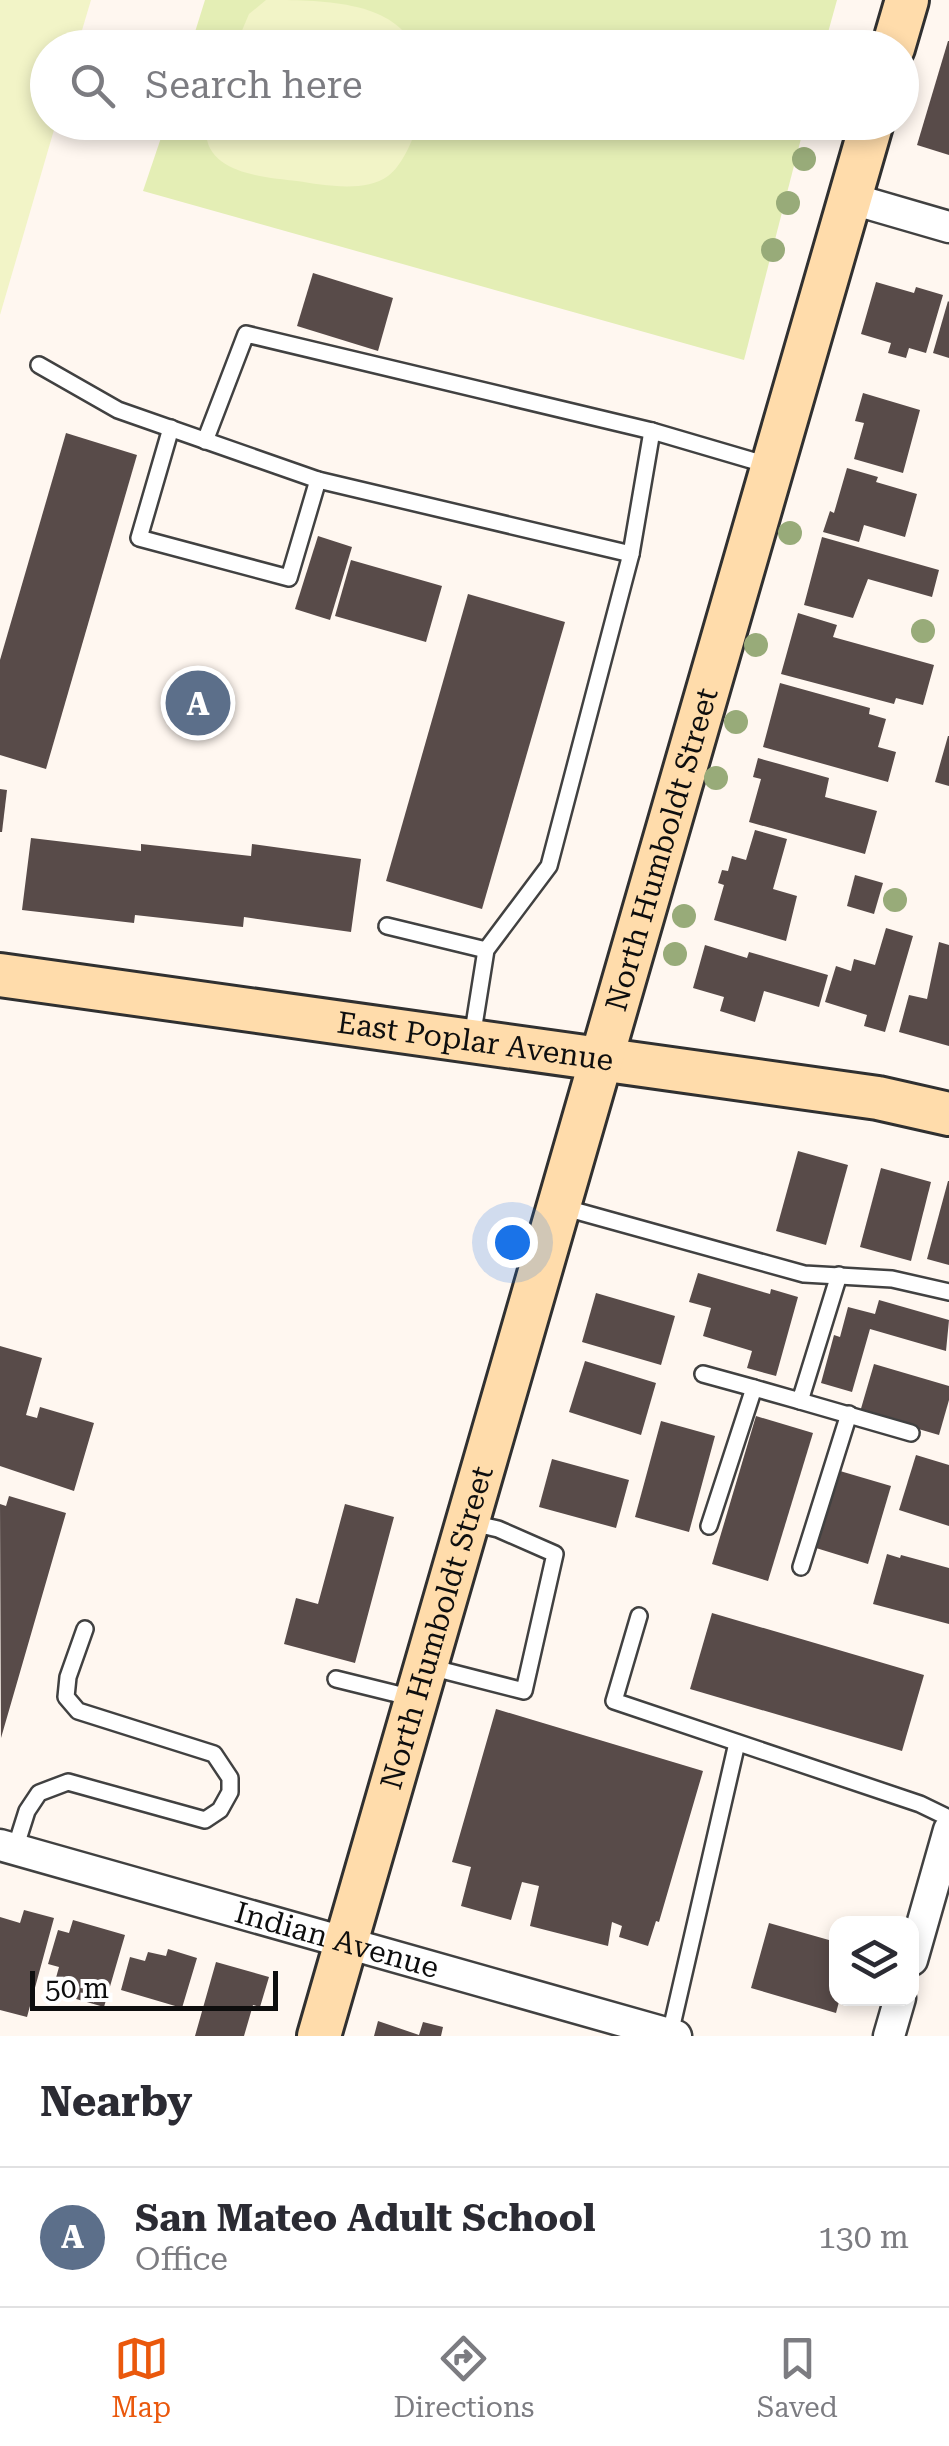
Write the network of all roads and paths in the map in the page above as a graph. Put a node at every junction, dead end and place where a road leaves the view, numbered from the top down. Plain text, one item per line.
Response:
1 (907, 0) edge
2 (898, 30) edge
3 (867, 140) edge
4 (850, 198) junction
5 (949, 227) edge
6 (38, 365) dead end
7 (171, 428) junction
8 (652, 432) junction
9 (205, 441) junction
10 (772, 466) junction
11 (318, 480) junction
12 (630, 554) junction
13 (387, 926) dead end
14 (486, 950) junction
15 (0, 975) edge
16 (472, 1040) junction
17 (601, 1059) junction
18 (949, 1114) edge
19 (558, 1206) junction
20 (839, 1276) junction
21 (949, 1292) edge
22 (703, 1374) dead end
23 (754, 1388) junction
24 (800, 1401) junction
25 (849, 1414) junction
26 (911, 1434) dead end
27 (468, 1522) junction
28 (709, 1526) dead end
29 (800, 1567) dead end
30 (639, 1616) dead end
31 (85, 1629) dead end
32 (336, 1679) dead end
33 (421, 1682) junction
34 (738, 1743) junction
35 (949, 1818) edge
36 (949, 1830) edge
37 (7, 1847) edge
38 (919, 1935) edge
39 (346, 1943) junction
40 (898, 2006) edge
41 (673, 2035) edge
42 (319, 2036) edge
43 (890, 2036) edge

1 - 2 street
3 - 4 street, North Humboldt Street
4 - 5 street
4 - 10 street, North Humboldt Street
6 - 7 lane
7 - 9 lane
7 - 11 lane
8 - 9 lane
8 - 10 lane
8 - 12 lane
9 - 11 lane
10 - 17 street, North Humboldt Street
11 - 12 lane
12 - 14 lane
13 - 14 lane
14 - 16 lane
15 - 16 street, East Poplar Avenue
16 - 17 street, East Poplar Avenue
17 - 18 street, East Poplar Avenue
17 - 19 street, North Humboldt Street
19 - 20 lane
19 - 27 street, North Humboldt Street
20 - 21 lane
20 - 24 lane
22 - 23 lane
23 - 24 lane
23 - 28 lane
24 - 25 lane
25 - 26 lane
25 - 29 lane
27 - 33 street, North Humboldt Street
27 - 33 lane
30 - 34 lane
31 - 37 lane
32 - 33 lane
33 - 39 street, North Humboldt Street
34 - 35 lane
34 - 41 lane
36 - 38 street
37 - 39 street, Indian Avenue
39 - 41 street, Indian Avenue
39 - 42 street, North Humboldt Street
40 - 43 street

